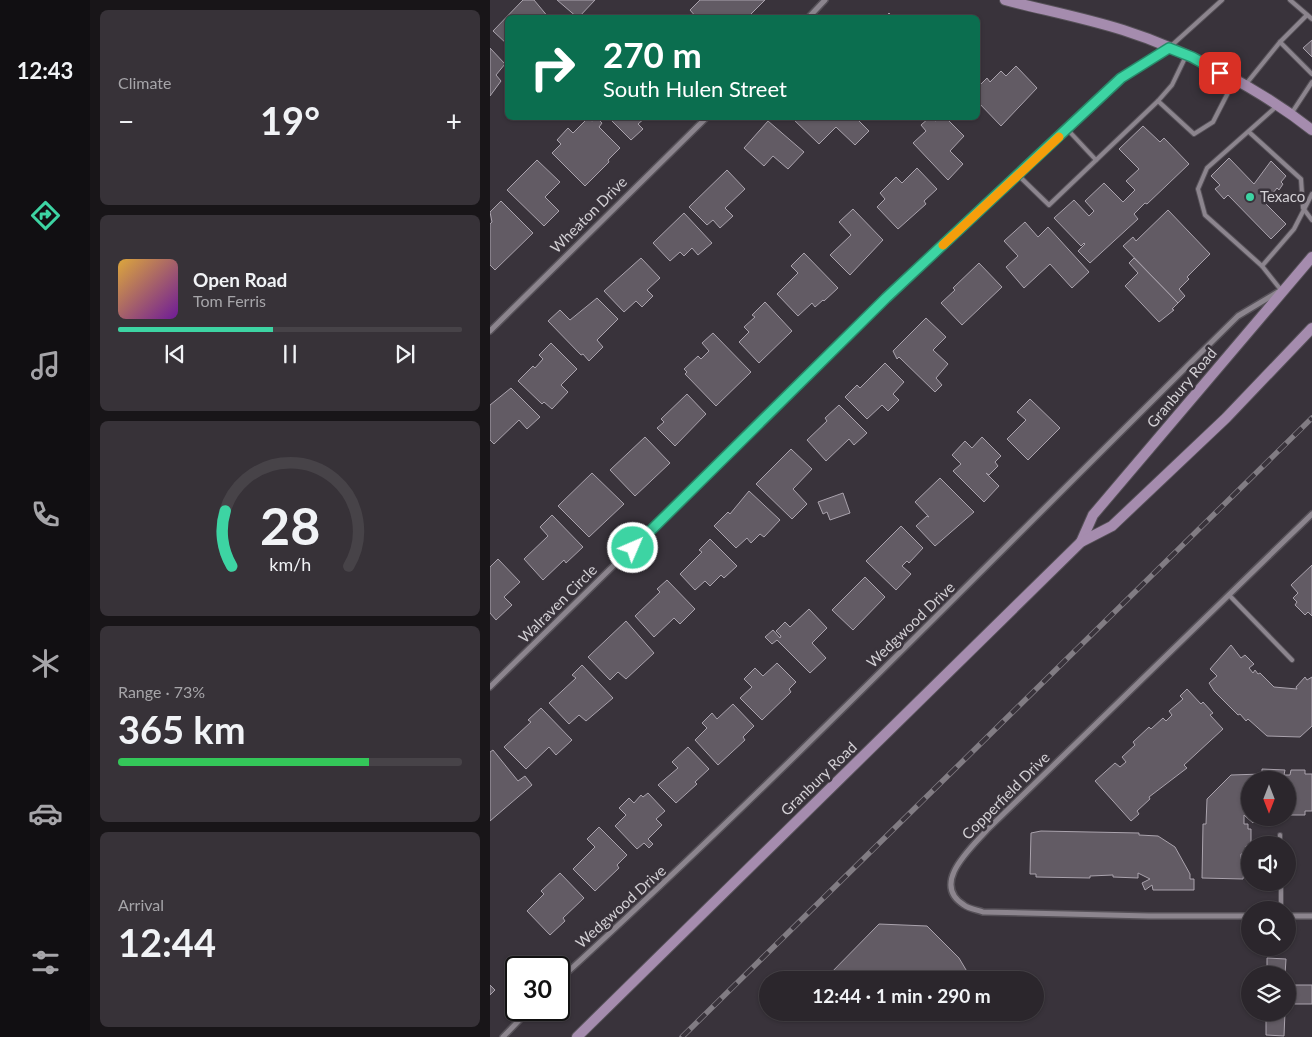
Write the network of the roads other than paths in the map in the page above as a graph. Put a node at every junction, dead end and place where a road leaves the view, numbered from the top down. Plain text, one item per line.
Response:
1 (825, 0) edge
2 (1005, 0) edge
3 (1222, 0) edge
4 (1290, 0) edge
5 (811, 15) edge
6 (1307, 16) junction
7 (1312, 18) edge
8 (1280, 42) junction
9 (1169, 48) junction
10 (1187, 55) junction
11 (1312, 74) edge
12 (1234, 81) junction
13 (1312, 82) edge
14 (1244, 86) junction
15 (1158, 102) junction
16 (1277, 106) junction
17 (1290, 115) junction
18 (704, 120) edge
19 (1067, 129) junction
20 (1312, 130) edge
21 (1249, 132) junction
22 (1096, 160) junction
23 (1018, 174) junction
24 (1312, 194) edge
25 (1304, 208) junction
26 (1312, 220) edge
27 (1312, 257) edge
28 (1262, 266) junction
29 (1282, 290) junction
30 (1312, 328) edge
31 (490, 331) edge
32 (1312, 514) edge
33 (1081, 542) junction
34 (1229, 595) junction
35 (1292, 660) dead end
36 (490, 687) edge
37 (1241, 916) edge
38 (1296, 916) edge
39 (1312, 916) edge
40 (570, 970) edge
41 (518, 1021) edge
42 (503, 1037) edge
43 (577, 1037) edge

1 - 5 street
2 - 9 main road
3 - 9 lane
4 - 6 lane
6 - 7 lane
6 - 8 lane
8 - 11 lane
8 - 14 lane
9 - 10 main road
9 - 19 street, Walraven Circle
10 - 12 main road
10 - 15 lane
12 - 14 main road
12 - 15 lane
13 - 17 lane
14 - 16 main road
15 - 22 lane
16 - 17 main road
16 - 21 lane
17 - 20 main road
18 - 31 street, Wheaton Drive
19 - 22 lane
19 - 23 street, Walraven Circle
21 - 25 lane
21 - 28 lane
22 - 23 lane
23 - 36 street, Walraven Circle
24 - 25 lane
25 - 26 lane
25 - 28 lane
27 - 29 main road, Granbury Road
28 - 29 lane
29 - 33 main road, Granbury Road
29 - 40 street, Wedgwood Drive
30 - 33 main road, Granbury Road
32 - 34 street, Copperfield Drive
33 - 43 main road, Granbury Road
34 - 35 lane
34 - 37 street, Copperfield Drive
38 - 39 street
41 - 42 street

